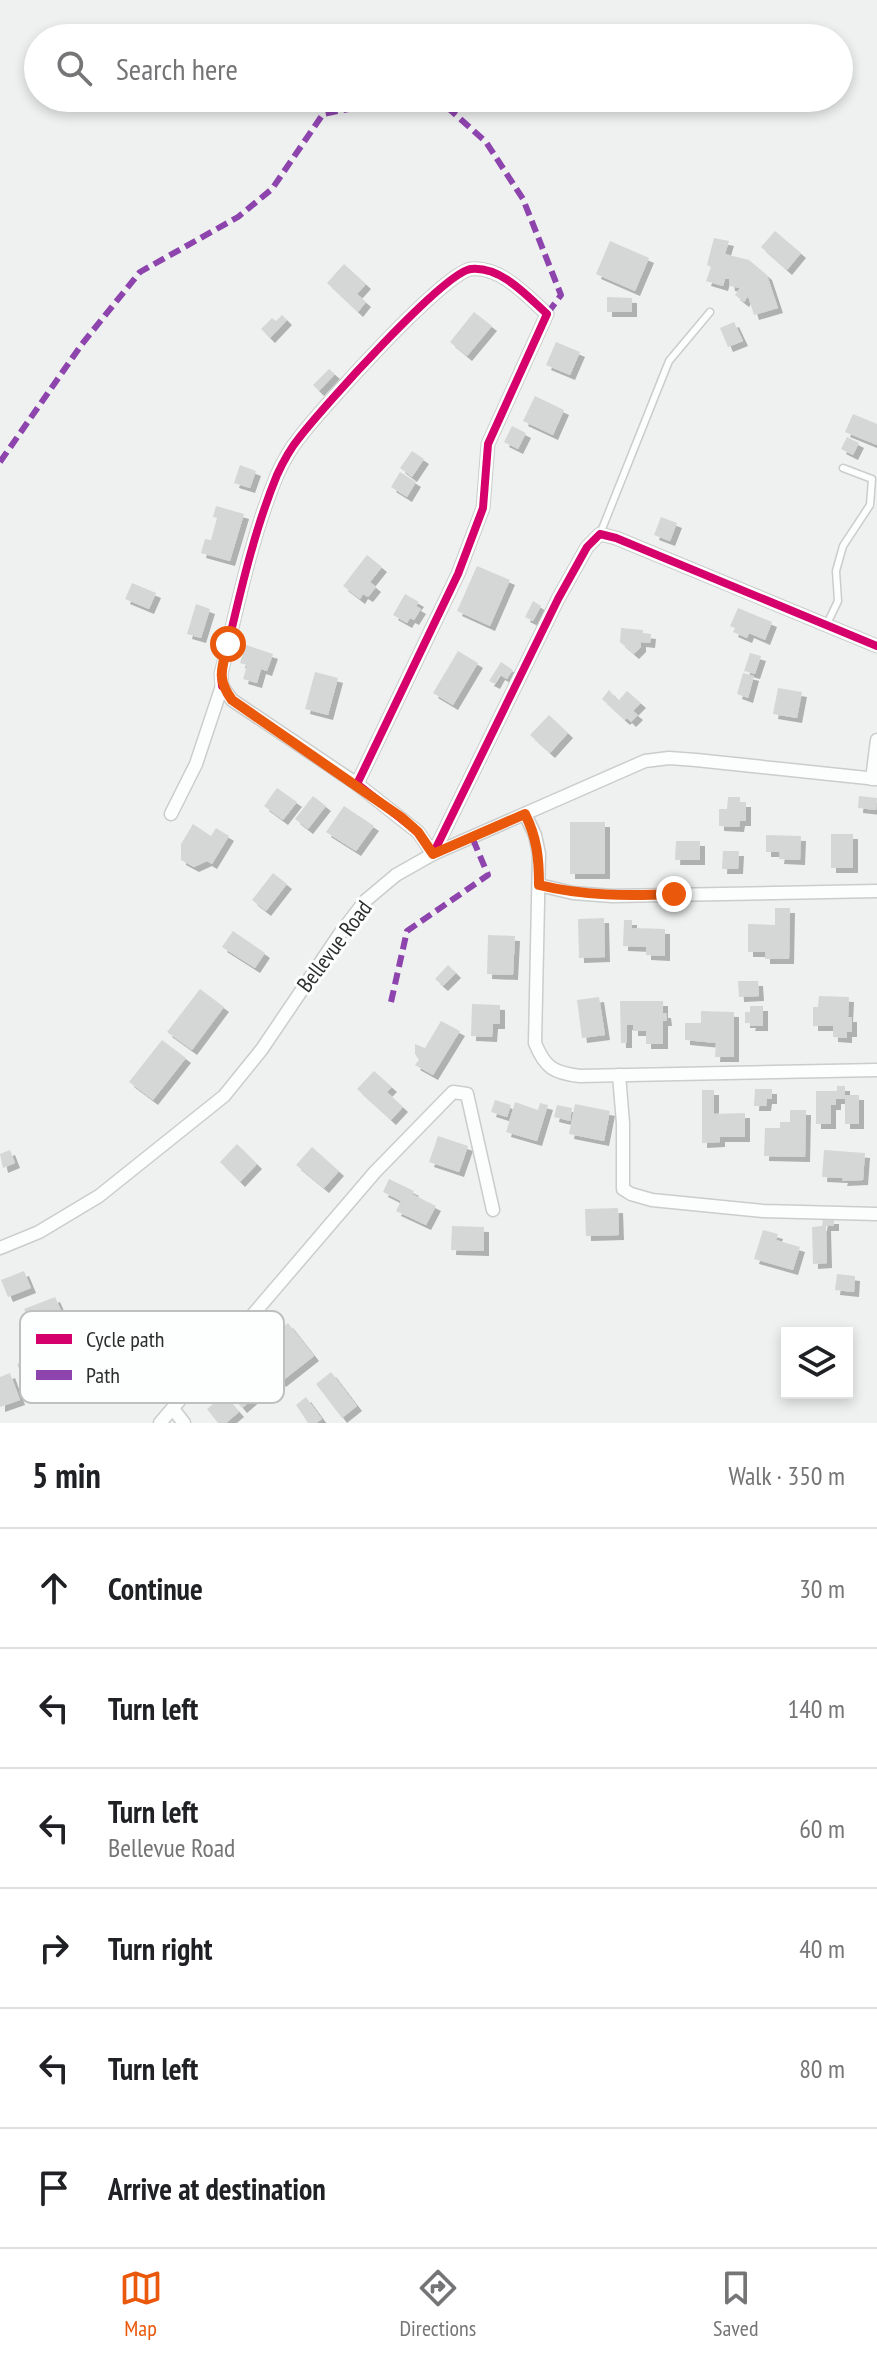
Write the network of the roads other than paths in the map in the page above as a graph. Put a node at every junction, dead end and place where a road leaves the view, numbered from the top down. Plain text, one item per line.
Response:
1 (710, 312) dead end
2 (843, 468) dead end
3 (600, 534) junction
4 (826, 626) junction
5 (877, 646) edge
6 (222, 686) junction
7 (877, 740) edge
8 (875, 779) edge
9 (357, 784) junction
10 (171, 814) dead end
11 (525, 814) junction
12 (433, 854) junction
13 (539, 885) junction
14 (877, 891) edge
15 (877, 1070) edge
16 (619, 1075) junction
17 (493, 1210) dead end
18 (877, 1214) edge
19 (0, 1248) edge
20 (256, 1311) edge
21 (178, 1403) edge
22 (173, 1409) junction
23 (160, 1423) edge
24 (184, 1423) edge

1 - 3 lane
2 - 4 lane
3 - 4 street
3 - 12 street
4 - 5 street
6 - 9 street
6 - 9 street
6 - 10 street
7 - 8 street
8 - 11 street, Bellevue Road
9 - 12 street
11 - 12 street, Bellevue Road
11 - 13 street
12 - 19 street, Bellevue Road
13 - 14 street
13 - 16 street
15 - 16 street
16 - 18 street
17 - 20 street
21 - 22 street
22 - 23 street
22 - 24 street

